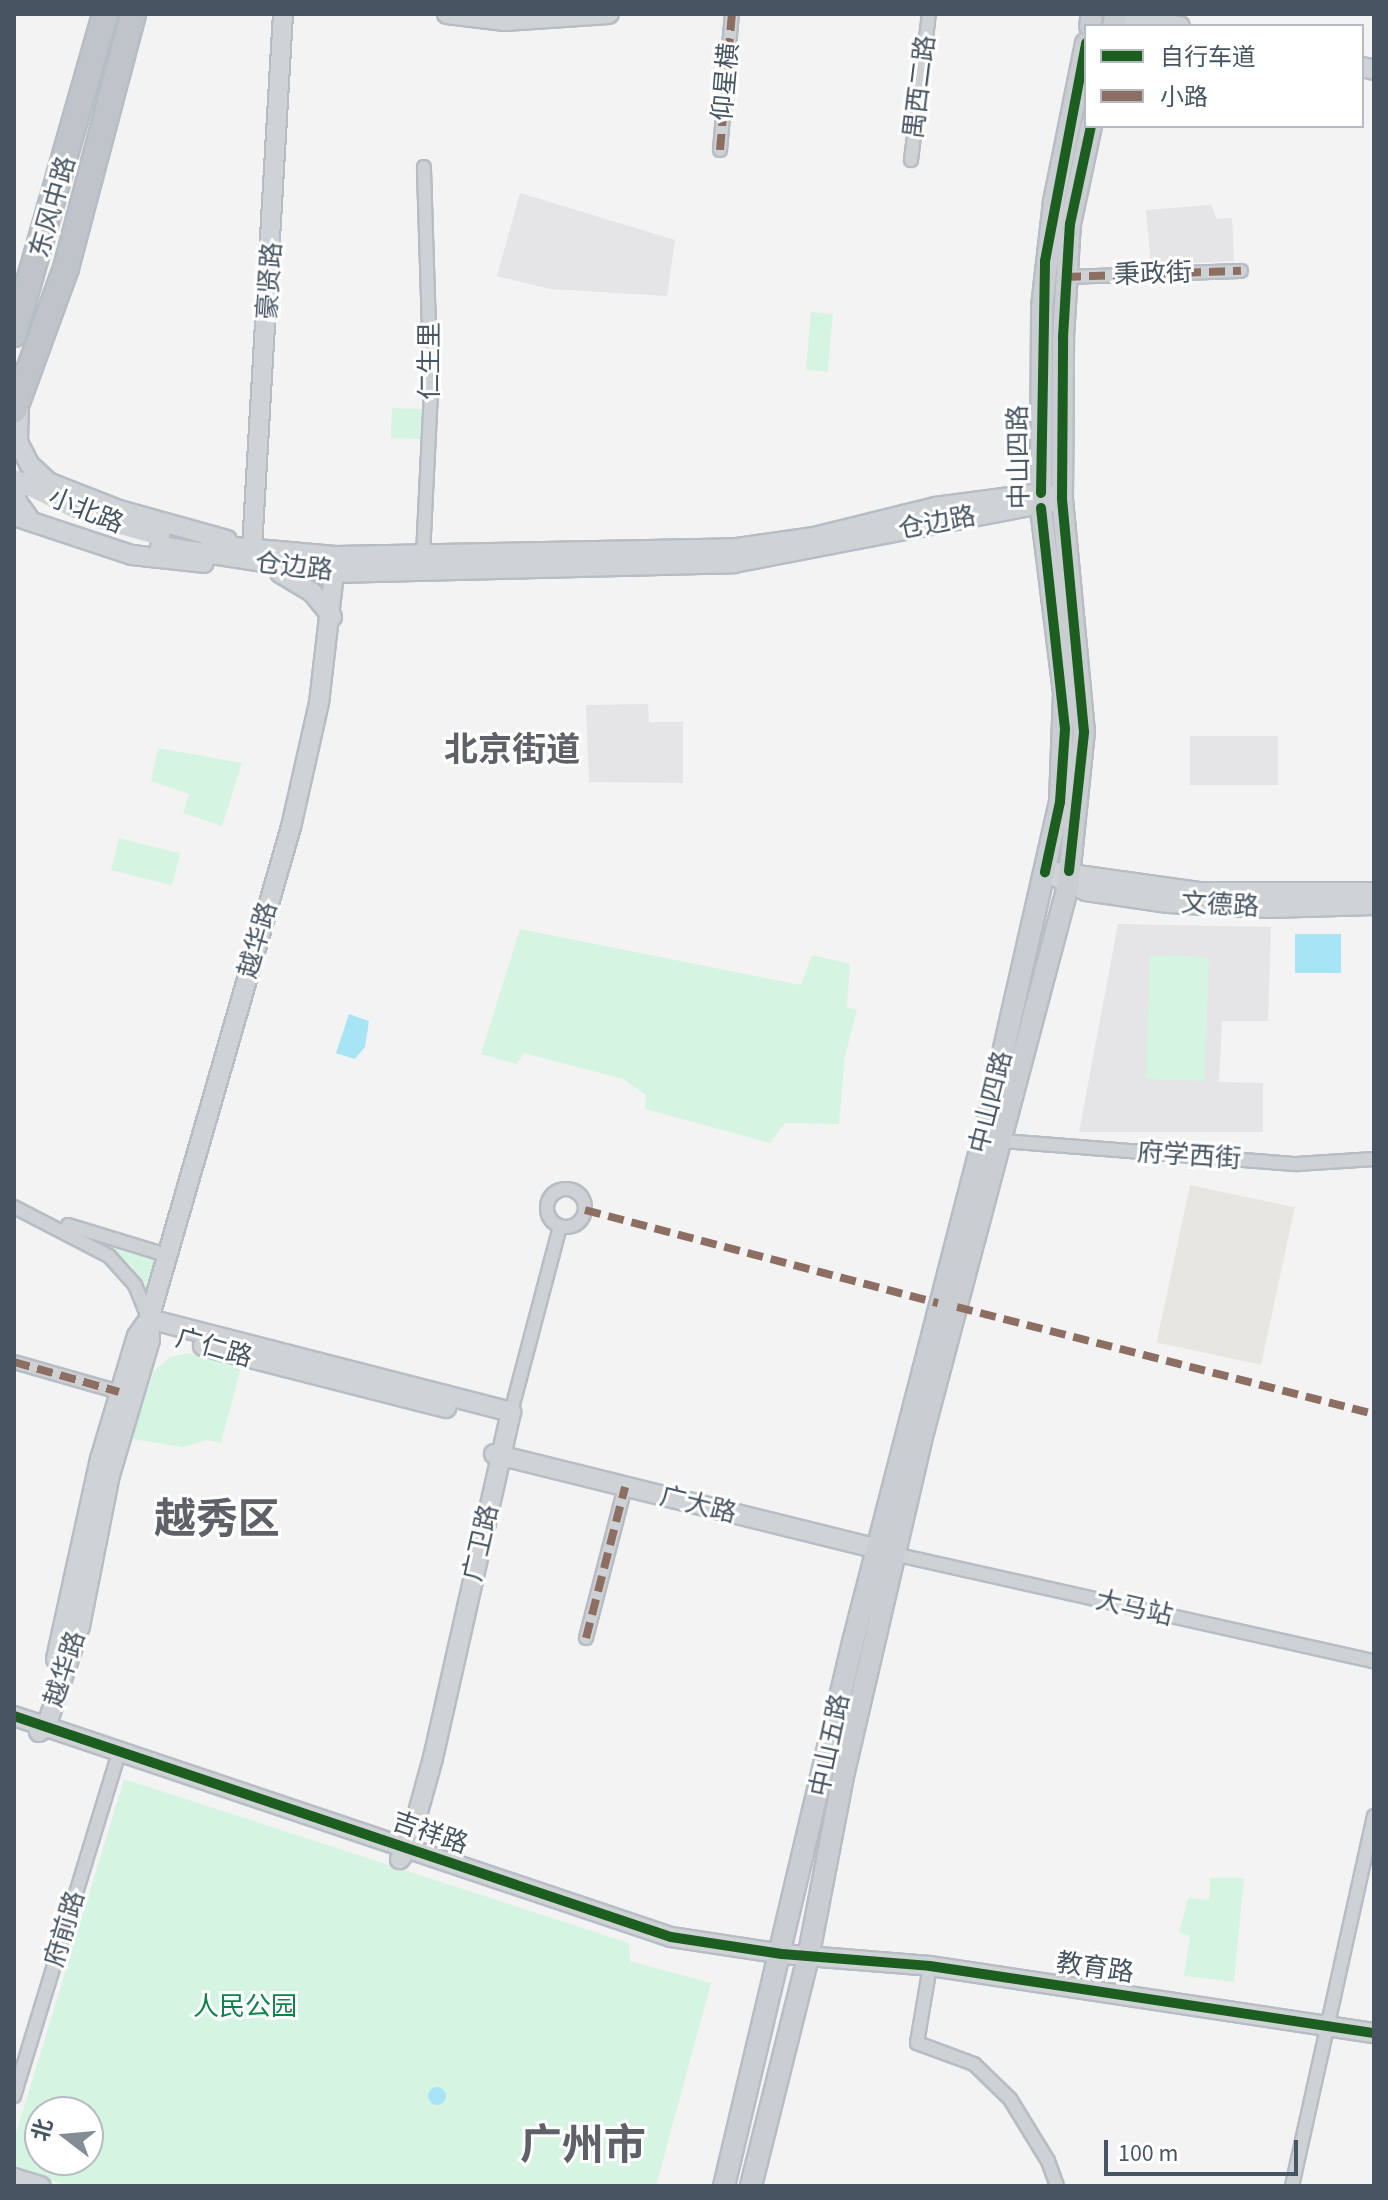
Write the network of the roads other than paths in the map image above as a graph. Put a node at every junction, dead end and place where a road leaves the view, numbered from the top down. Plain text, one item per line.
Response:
1 (105, 14) edge
2 (133, 14) edge
3 (283, 14) edge
4 (447, 14) edge
5 (609, 14) edge
6 (732, 14) edge
7 (929, 14) edge
8 (1117, 14) edge
9 (1170, 24) edge
10 (1084, 54) edge
11 (1091, 128) edge
12 (720, 150) dead end
13 (911, 160) dead end
14 (424, 167) dead end
15 (1241, 271) dead end
16 (1065, 277) junction
17 (14, 334) edge
18 (17, 406) edge
19 (14, 428) edge
20 (14, 479) edge
21 (48, 482) junction
22 (14, 491) edge
23 (1062, 498) junction
24 (1041, 500) junction
25 (22, 518) edge
26 (160, 541) junction
27 (246, 554) junction
28 (423, 555) junction
29 (335, 564) junction
30 (368, 571) junction
31 (332, 617) junction
32 (1045, 872) junction
33 (1068, 878) junction
34 (1374, 892) edge
35 (1374, 905) edge
36 (1003, 1141) junction
37 (1374, 1159) edge
38 (20, 1210) edge
39 (560, 1226) dead end
40 (166, 1255) junction
41 (947, 1305) junction
42 (149, 1319) junction
43 (14, 1362) edge
44 (119, 1392) junction
45 (506, 1417) junction
46 (497, 1454) junction
47 (625, 1487) junction
48 (886, 1552) junction
49 (586, 1638) dead end
50 (1374, 1661) edge
51 (14, 1716) edge
52 (14, 1726) edge
53 (39, 1728) junction
54 (116, 1762) junction
55 (1374, 1816) edge
56 (403, 1851) junction
57 (809, 1953) junction
58 (781, 1960) junction
59 (930, 1966) junction
60 (1325, 2026) junction
61 (1374, 2033) edge
62 (14, 2096) edge
63 (14, 2178) edge
64 (41, 2186) edge
65 (724, 2186) edge
66 (751, 2186) edge
67 (1057, 2186) edge
68 (1292, 2186) edge

1 - 17 highway, 东风中路
2 - 18 highway, 东风中路
3 - 27 street, 豪贤路
4 - 5 street
6 - 12 street, 仰星横
7 - 13 street, 禺西二路
8 - 9 street
10 - 24 main road, 中山四路
11 - 16 main road, 中山四路
14 - 28 street, 仁生里
15 - 16 street, 秉政街
16 - 23 main road, 中山四路
18 - 19 street
18 - 21 street, 仓边路
20 - 26 street, 小北路, bridge
21 - 25 street
21 - 27 street, 仓边路
22 - 26 street, 小北路
23 - 24 street, 仓边路
23 - 33 main road, 中山四路
24 - 28 street, 仓边路
24 - 30 street, 仓边路
24 - 32 main road, 中山四路
25 - 27 street, 仓边路
26 - 27 street, 仓边路
27 - 29 street, 仓边路
27 - 31 street
28 - 29 street, 仓边路
29 - 30 street, 仓边路
29 - 31 street, 越华路
30 - 31 street
31 - 40 street, 越华路
32 - 33 street
32 - 41 main road, 中山四路
33 - 34 street, 文德路
33 - 35 street, 文德路
33 - 36 main road, 中山四路
36 - 37 street, 府学西街
36 - 41 main road, 中山四路
38 - 40 street
38 - 42 street
39 - 45 street, 广卫路
40 - 42 street, 越华路
41 - 48 main road, 中山五路
42 - 44 street, 越华路
42 - 45 street, 广仁路
42 - 53 street, 越华路
43 - 44 street
44 - 53 street, 越华路
45 - 46 street, 广卫路
46 - 47 street, 广大路
46 - 56 street, 广卫路
47 - 48 street, 广大路
47 - 49 street
48 - 50 street, 大马站
48 - 57 main road, 中山五路
48 - 58 main road, 中山五路
51 - 53 street, 吉祥路
52 - 53 street, 吉祥路
53 - 54 street, 吉祥路
53 - 56 street, 吉祥路
54 - 56 street, 吉祥路
54 - 62 street, 府前路
55 - 60 street
56 - 58 street, 吉祥路
57 - 58 street, 吉祥路
57 - 59 street, 教育路
57 - 66 main road, 中山五路
58 - 65 main road, 中山五路
59 - 60 street, 教育路
59 - 67 street
60 - 61 street, 教育路
60 - 68 street
63 - 64 street

